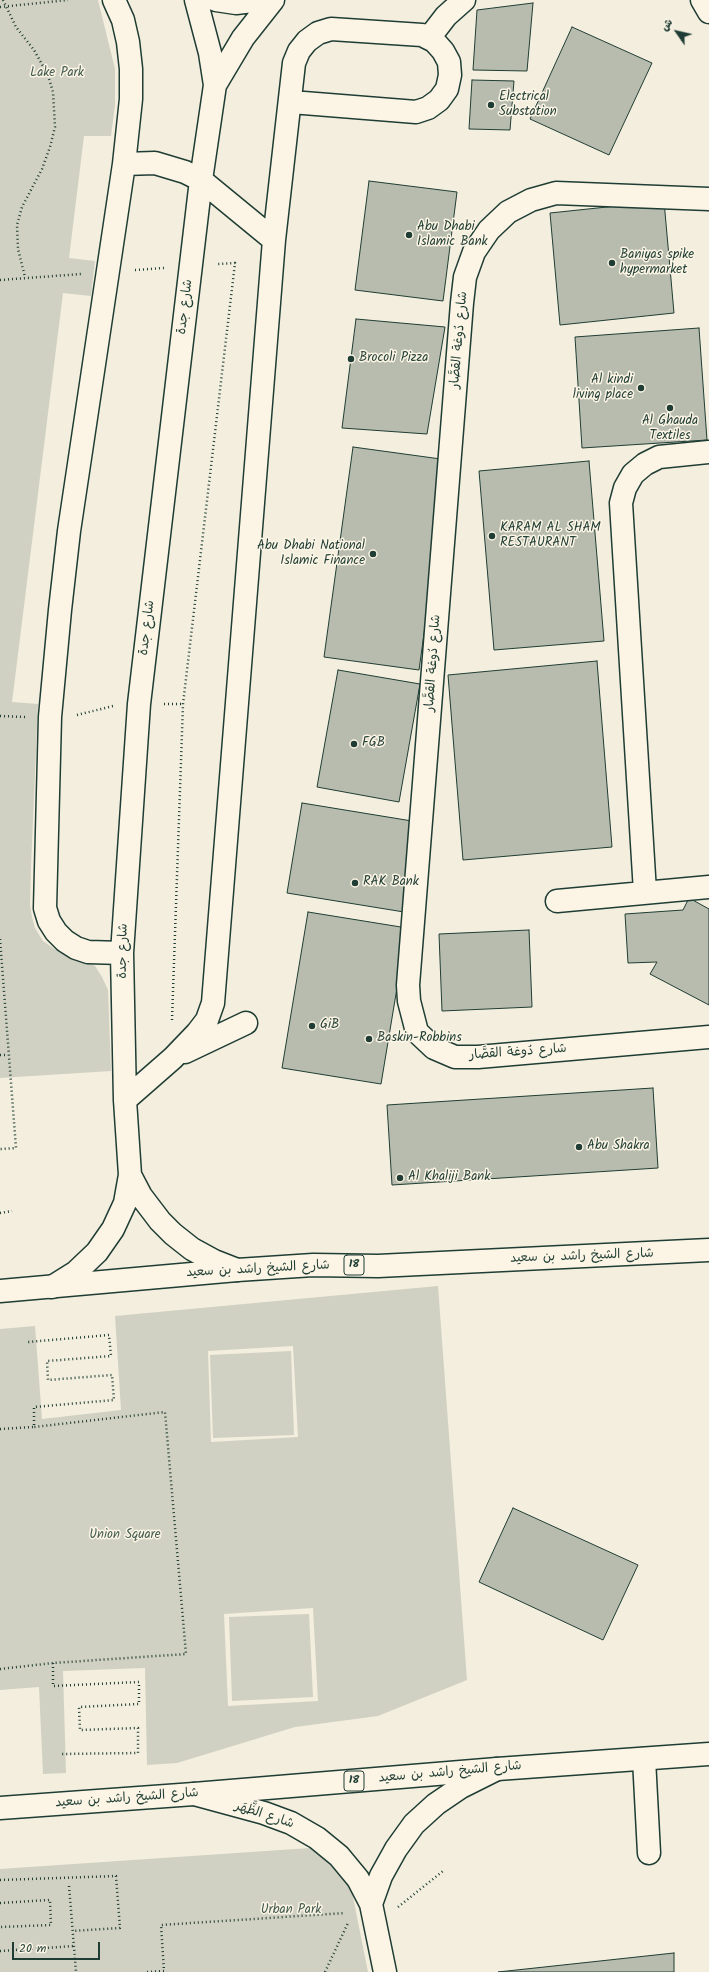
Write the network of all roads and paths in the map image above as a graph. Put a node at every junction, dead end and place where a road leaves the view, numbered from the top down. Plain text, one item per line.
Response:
1 (3, 0) edge
2 (68, 0) edge
3 (114, 0) edge
4 (196, 0) edge
5 (216, 0) edge
6 (261, 0) edge
7 (273, 0) edge
8 (464, 0) edge
9 (702, 0) edge
10 (5, 6) junction
11 (0, 7) edge
12 (444, 8) edge
13 (709, 12) edge
14 (429, 38) junction
15 (215, 85) junction
16 (291, 102) junction
17 (124, 164) junction
18 (201, 180) junction
19 (709, 199) edge
20 (274, 240) junction
21 (213, 264) dead end
22 (169, 267) dead end
23 (128, 270) dead end
24 (83, 274) dead end
25 (25, 277) junction
26 (0, 280) edge
27 (709, 452) edge
28 (161, 704) dead end
29 (183, 704) junction
30 (119, 705) dead end
31 (0, 716) edge
32 (73, 716) dead end
33 (28, 717) dead end
34 (709, 887) edge
35 (645, 892) junction
36 (557, 901) dead end
37 (0, 939) edge
38 (122, 954) junction
39 (172, 1021) dead end
40 (246, 1023) dead end
41 (709, 1038) edge
42 (0, 1055) edge
43 (8, 1055) junction
44 (173, 1058) junction
45 (125, 1100) junction
46 (0, 1149) edge
47 (130, 1175) junction
48 (12, 1211) dead end
49 (0, 1212) edge
50 (709, 1250) edge
51 (236, 1270) junction
52 (52, 1287) junction
53 (0, 1291) edge
54 (28, 1342) dead end
55 (34, 1427) junction
56 (0, 1429) edge
57 (53, 1663) junction
58 (0, 1669) edge
59 (61, 1754) dead end
60 (709, 1754) edge
61 (644, 1759) junction
62 (497, 1769) junction
63 (194, 1794) junction
64 (0, 1808) edge
65 (649, 1853) dead end
66 (443, 1871) dead end
67 (0, 1880) edge
68 (68, 1886) dead end
69 (0, 1903) edge
70 (362, 1908) junction
71 (398, 1908) dead end
72 (350, 1919) dead end
73 (0, 1927) edge
74 (73, 1931) junction
75 (74, 1946) junction
76 (0, 1951) edge
77 (76, 1972) edge
78 (147, 1972) edge
79 (325, 1972) edge
80 (385, 1972) edge

1 - 10 path
2 - 10 path
3 - 17 street
4 - 15 street, شارع جدة
5 - 6 street
7 - 15 street, شارع جدة
8 - 12 street
9 - 13 street
10 - 11 path
10 - 25 path
12 - 14 street
14 - 16 street
14 - 16 street
15 - 18 street, شارع جدة
16 - 20 street
17 - 18 street
17 - 38 street
18 - 20 street
18 - 38 street, شارع جدة
19 - 41 street, شارع دُوغة القصَّار
20 - 44 street
21 - 29 path
22 - 23 path
24 - 25 path
25 - 26 path
27 - 35 street
28 - 29 path
29 - 39 path
30 - 32 path
31 - 33 path
34 - 35 street
35 - 36 street
37 - 43 path
38 - 45 street, شارع جدة
40 - 44 street
42 - 43 path
43 - 46 path
44 - 45 street
45 - 47 street, شارع جدة
47 - 51 street, شارع جدة
47 - 52 street, شارع جدة
48 - 49 path
50 - 51 street, شارع الشيخ راشد بن سعيد / 18
51 - 52 street, شارع الشيخ راشد بن سعيد / 18
52 - 53 street, شارع الشيخ راشد بن سعيد / 18
54 - 55 path
55 - 56 path
55 - 57 path
57 - 58 path
57 - 59 path
60 - 61 street, شارع الشيخ راشد بن سعيد / 18
61 - 62 street, شارع الشيخ راشد بن سعيد / 18
61 - 65 street
62 - 63 street, شارع الشيخ راشد بن سعيد / 18
62 - 70 street
63 - 64 street, شارع الشيخ راشد بن سعيد / 18
63 - 70 street, شارع الظَّهَر
66 - 71 path
67 - 74 path
68 - 74 path
69 - 73 path
70 - 78 path
70 - 80 street, شارع الظَّهَر
72 - 79 path
74 - 75 path
75 - 76 path
75 - 77 path

